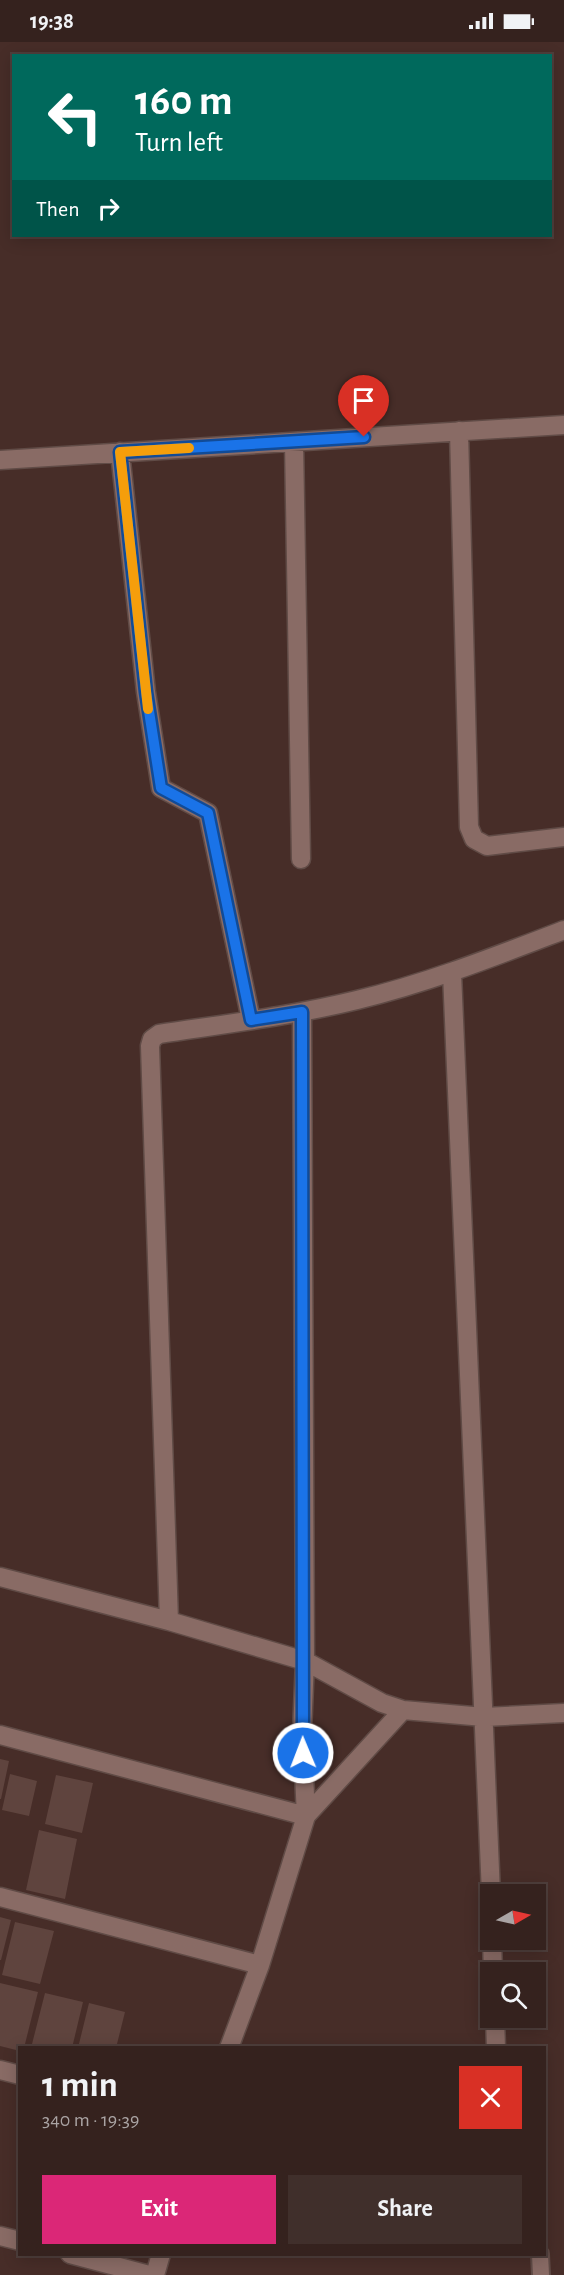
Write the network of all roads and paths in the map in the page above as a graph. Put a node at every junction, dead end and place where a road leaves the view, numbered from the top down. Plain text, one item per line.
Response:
1 (564, 425) edge
2 (459, 431) junction
3 (294, 442) junction
4 (120, 452) junction
5 (0, 460) edge
6 (564, 837) edge
7 (301, 859) dead end
8 (564, 930) edge
9 (452, 973) junction
10 (302, 1012) junction
11 (251, 1020) junction
12 (0, 1577) edge
13 (169, 1621) junction
14 (304, 1661) junction
15 (403, 1710) junction
16 (564, 1713) edge
17 (484, 1717) junction
18 (0, 1735) edge
19 (306, 1815) junction
20 (491, 1884) edge
21 (0, 1897) edge
22 (260, 1965) junction
23 (495, 2028) edge
24 (230, 2046) edge
25 (496, 2046) edge
26 (0, 2070) edge
27 (18, 2074) edge
28 (0, 2236) edge
29 (18, 2240) edge
30 (78, 2256) edge
31 (161, 2256) edge
32 (540, 2256) edge
33 (149, 2275) edge
34 (156, 2275) edge
35 (541, 2275) edge

1 - 2 street
2 - 3 street
2 - 6 street
3 - 4 street
3 - 7 street
4 - 5 street
4 - 11 street
8 - 9 street
9 - 10 street
9 - 17 street
10 - 11 street
10 - 14 street
11 - 13 street
12 - 13 street
13 - 14 street
14 - 15 street
14 - 19 street
15 - 17 street
15 - 19 street
16 - 17 street
17 - 20 street
18 - 19 street
19 - 22 street
21 - 22 street
22 - 24 street
23 - 25 street
26 - 27 street
28 - 29 street
30 - 33 street
31 - 34 street
32 - 35 lane

